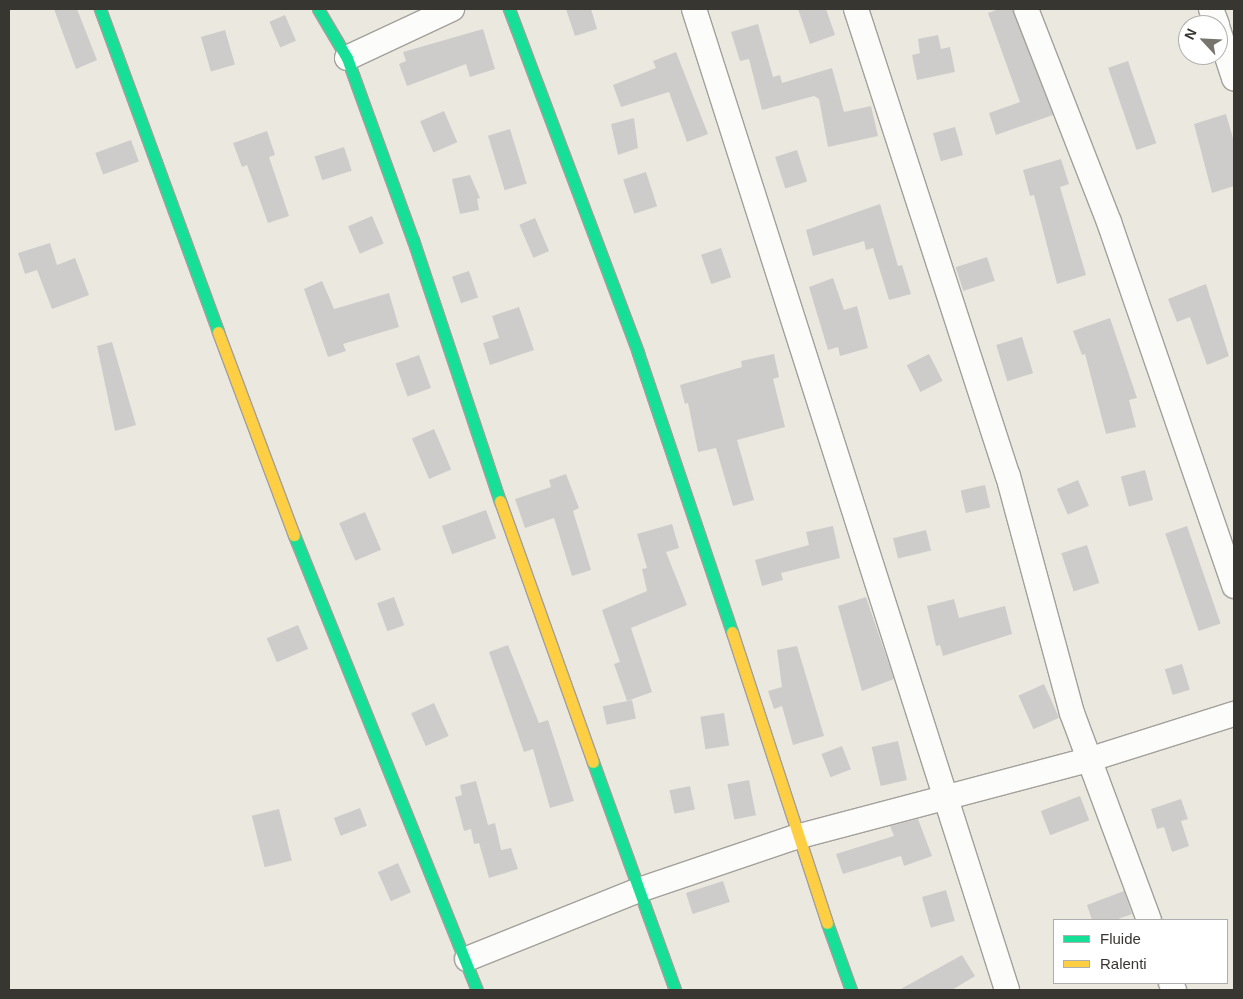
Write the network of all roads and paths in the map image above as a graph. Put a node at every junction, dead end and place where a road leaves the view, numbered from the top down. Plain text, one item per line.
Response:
1 (100, 9) edge
2 (318, 9) edge
3 (452, 9) edge
4 (509, 9) edge
5 (694, 9) edge
6 (856, 9) edge
7 (1026, 9) edge
8 (348, 58) junction
9 (1228, 60) edge
10 (1234, 78) edge
11 (1234, 586) edge
12 (1234, 714) edge
13 (1091, 759) junction
14 (945, 798) junction
15 (796, 837) junction
16 (639, 890) junction
17 (1149, 919) edge
18 (467, 959) junction
19 (477, 990) edge
20 (675, 990) edge
21 (851, 990) edge
22 (1007, 990) edge

1 - 18 street
2 - 8 street
3 - 8 street
4 - 15 street
5 - 14 street
6 - 13 street
7 - 11 street
8 - 16 street
9 - 10 street
12 - 13 street
13 - 14 street
13 - 17 street
14 - 15 street
14 - 22 street
15 - 16 street
15 - 21 street
16 - 18 street
16 - 20 street
18 - 19 street

